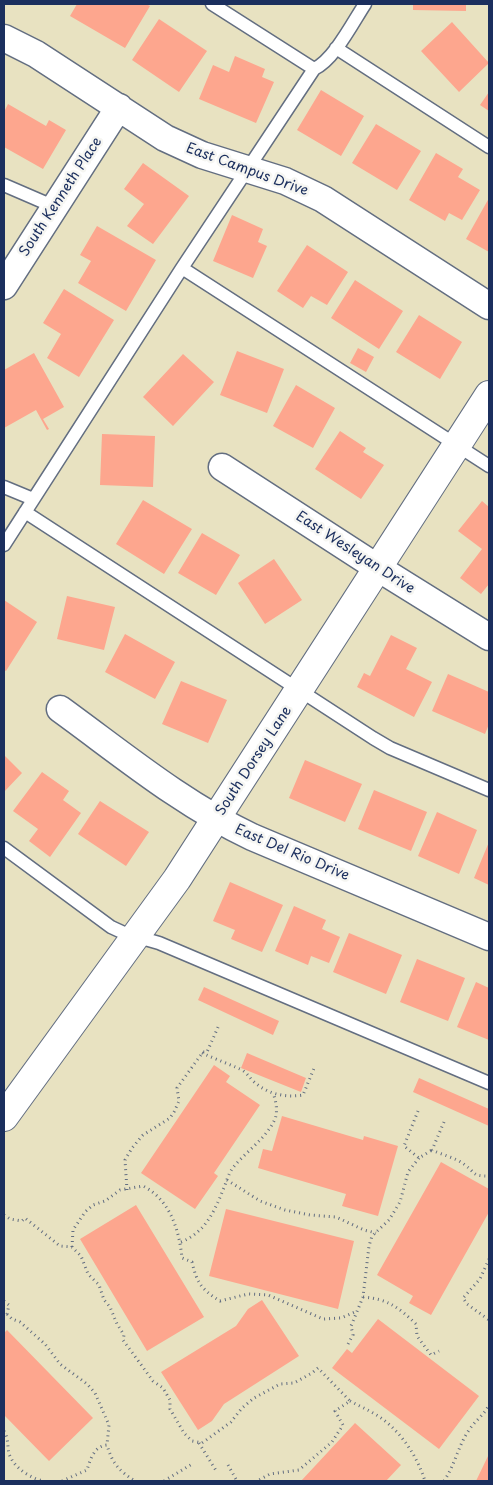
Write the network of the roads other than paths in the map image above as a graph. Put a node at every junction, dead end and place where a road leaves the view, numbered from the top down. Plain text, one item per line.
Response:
1 (212, 4) edge
2 (365, 4) edge
3 (4, 38) edge
4 (336, 48) junction
5 (314, 69) junction
6 (119, 107) junction
7 (489, 147) edge
8 (248, 170) junction
9 (4, 185) edge
10 (55, 207) junction
11 (182, 268) junction
12 (4, 286) edge
13 (489, 306) edge
14 (489, 395) edge
15 (457, 445) junction
16 (489, 466) edge
17 (222, 467) dead end
18 (4, 487) edge
19 (33, 499) junction
20 (25, 512) junction
21 (4, 545) edge
22 (378, 568) junction
23 (489, 637) edge
24 (299, 691) junction
25 (60, 709) dead end
26 (489, 790) edge
27 (217, 819) junction
28 (4, 848) edge
29 (136, 936) junction
30 (489, 937) edge
31 (489, 1083) edge
32 (4, 1117) edge

1 - 5 lane
2 - 4 lane
3 - 6 street, East Campus Drive
4 - 5 lane
4 - 7 lane
5 - 8 lane
6 - 8 street, East Campus Drive
6 - 10 street, South Kenneth Place
8 - 11 lane
8 - 13 street, East Campus Drive
9 - 10 lane
10 - 12 street, South Kenneth Place
11 - 15 lane
11 - 19 lane
14 - 15 street, South Dorsey Lane
15 - 16 lane
15 - 22 street, South Dorsey Lane
17 - 22 street, East Wesleyan Drive
18 - 19 lane
19 - 20 lane
20 - 21 lane
20 - 24 lane
22 - 23 street, East Wesleyan Drive
22 - 24 street, South Dorsey Lane
24 - 26 lane
24 - 27 street, South Dorsey Lane
25 - 27 street, East Del Rio Drive
27 - 29 street, South Dorsey Lane
27 - 30 street, East Del Rio Drive
28 - 29 lane
29 - 31 lane
29 - 32 street, South Dorsey Lane

